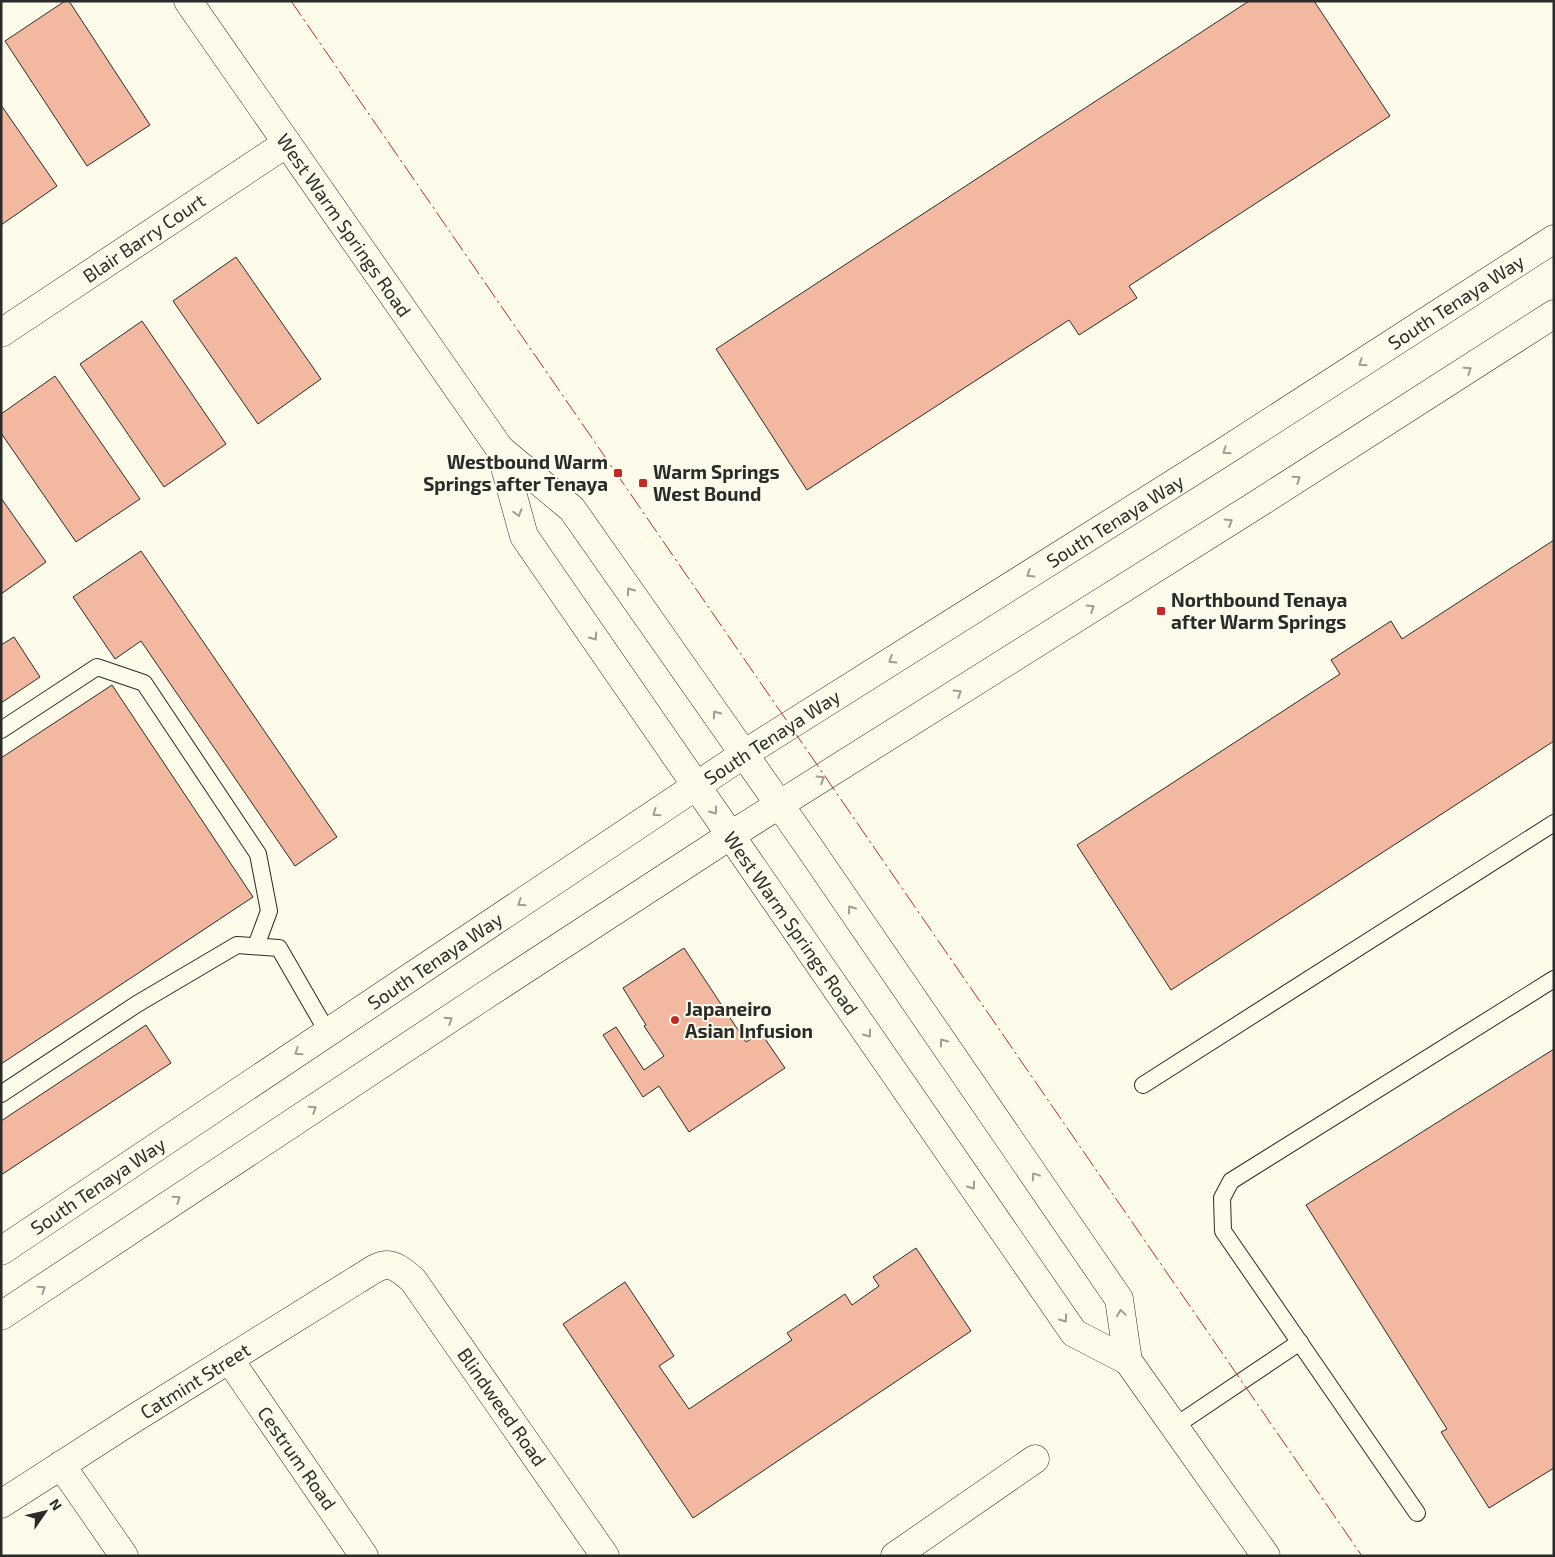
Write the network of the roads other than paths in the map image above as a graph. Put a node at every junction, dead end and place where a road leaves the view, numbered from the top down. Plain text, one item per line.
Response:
1 (188, 1) edge
2 (286, 143) junction
3 (1554, 239) edge
4 (1554, 314) edge
5 (1, 333) edge
6 (500, 449) junction
7 (1, 730) edge
8 (744, 754) junction
9 (696, 786) junction
10 (779, 805) junction
11 (1554, 823) edge
12 (731, 836) junction
13 (256, 946) junction
14 (1554, 979) edge
15 (328, 1033) junction
16 (1143, 1084) dead end
17 (1, 1094) edge
18 (1, 1251) edge
19 (391, 1265) joint
20 (1, 1316) edge
21 (1300, 1342) junction
22 (229, 1359) junction
23 (1128, 1361) junction
24 (1175, 1426) junction
25 (1035, 1459) dead end
26 (61, 1466) junction
27 (1, 1504) edge
28 (1417, 1512) dead end
29 (124, 1556) edge
30 (364, 1556) edge
31 (606, 1556) edge
32 (896, 1556) edge
33 (1266, 1556) edge

1 - 2 street, West Warm Springs Road
2 - 5 street, Blair Barry Court
2 - 6 street, West Warm Springs Road
3 -> 8 street, South Tenaya Way
10 -> 4 street
8 -> 6 street, West Warm Springs Road
6 -> 9 street, West Warm Springs Road
7 - 13 lane
8 - 9 street, South Tenaya Way
8 - 10 street, West Warm Springs Road
9 -> 12 street, West Warm Springs Road
9 -> 15 street, South Tenaya Way
10 - 12 street
23 -> 10 street, West Warm Springs Road
11 - 16 lane
20 -> 12 street
12 -> 23 street, West Warm Springs Road
13 - 15 lane
13 - 17 lane
14 - 21 lane
15 -> 18 street, South Tenaya Way
19 - 22 street, Catmint Street
19 - 31 street, Blindweed Road
21 - 24 lane
21 - 28 lane
22 - 26 street, Catmint Street
22 - 30 street, Cestrum Road
23 - 24 street, West Warm Springs Road
24 - 33 street, West Warm Springs Road
25 - 32 street
26 - 27 street, Catmint Street
26 - 29 street

